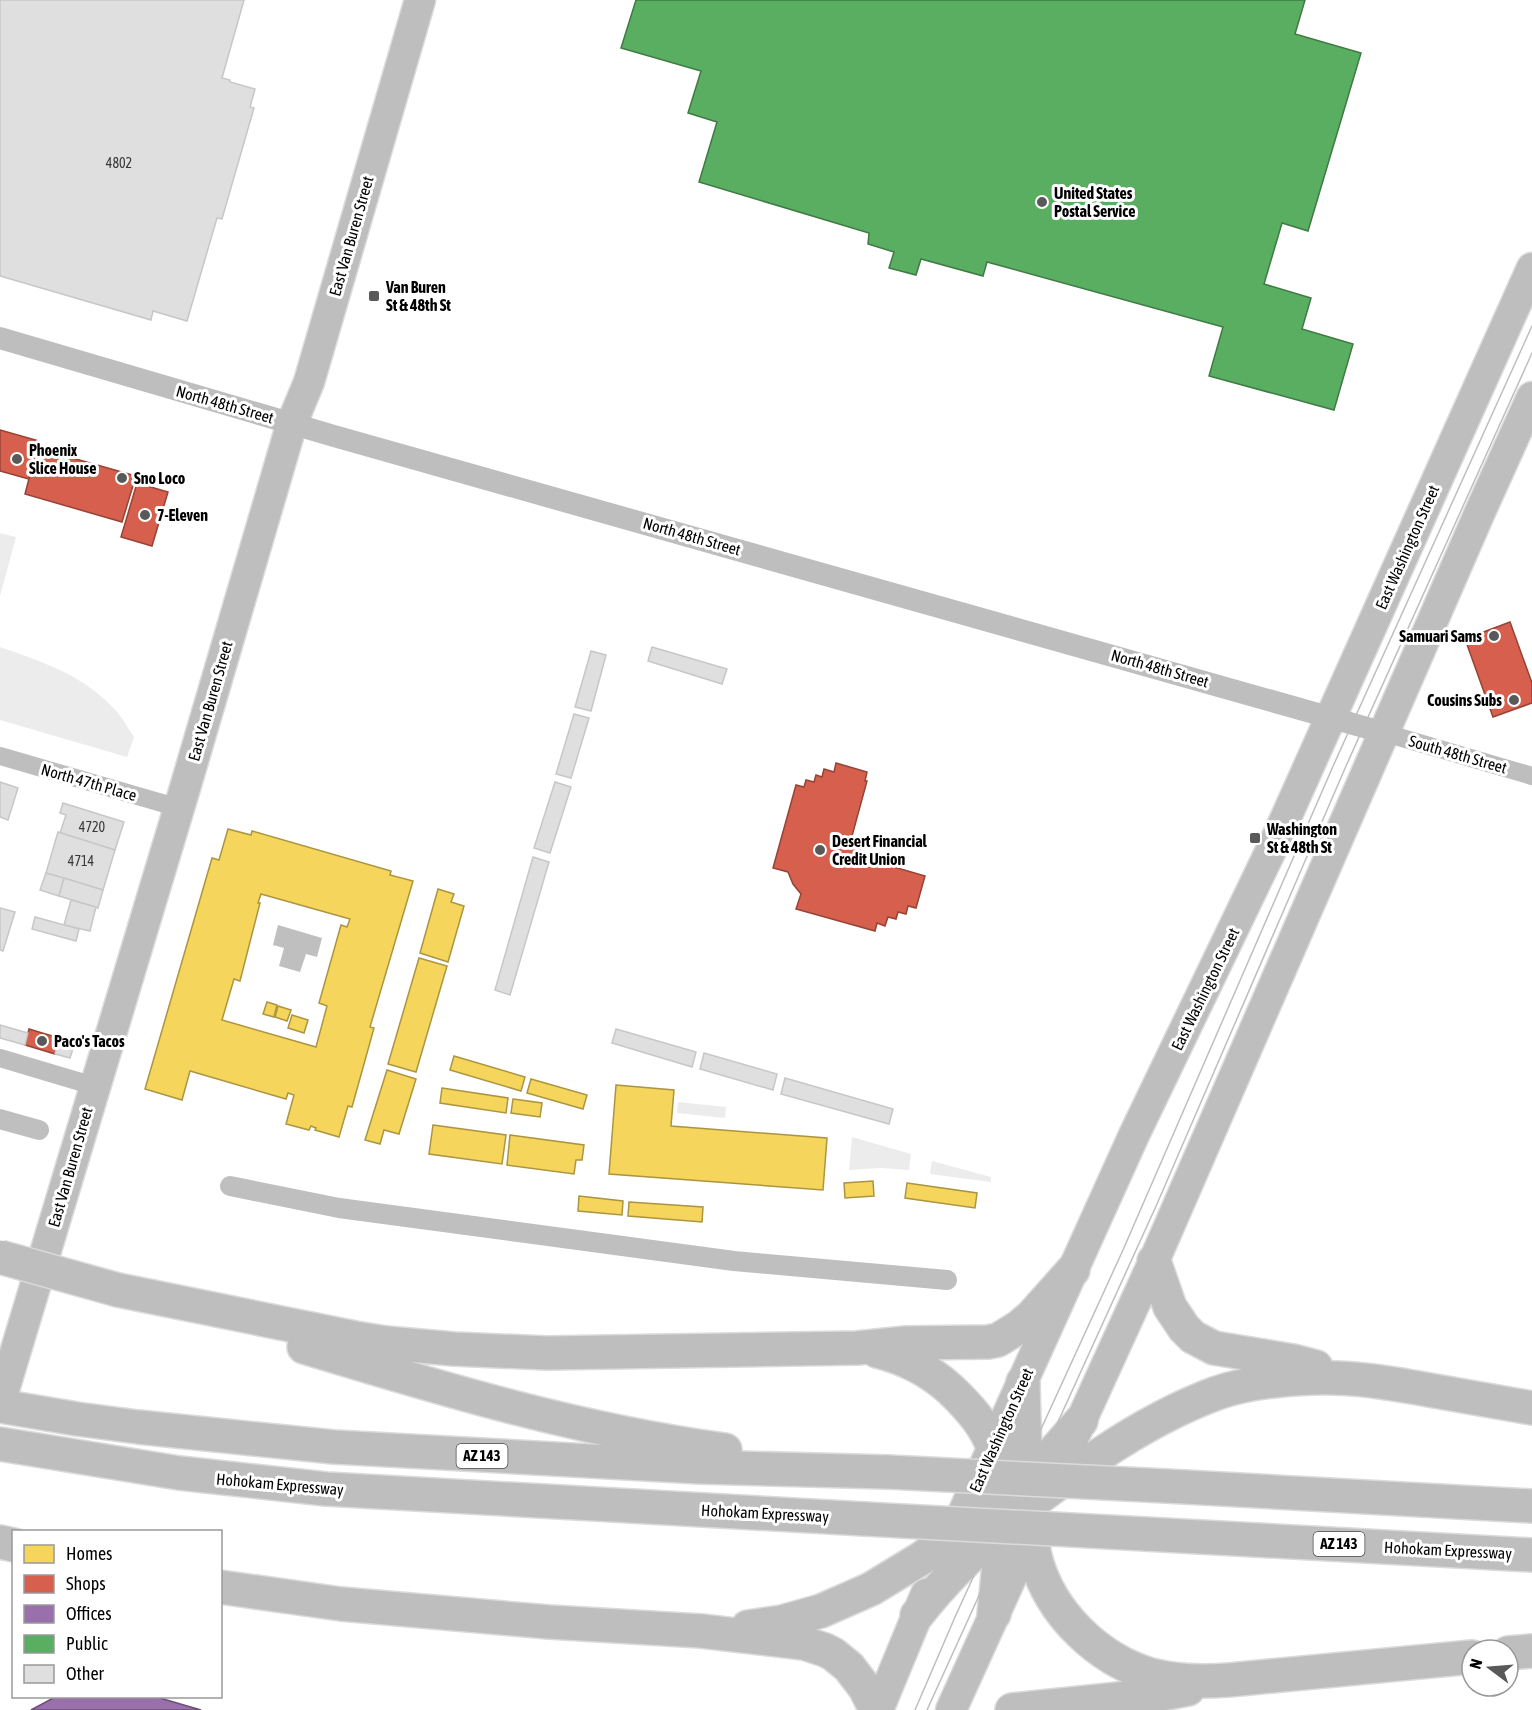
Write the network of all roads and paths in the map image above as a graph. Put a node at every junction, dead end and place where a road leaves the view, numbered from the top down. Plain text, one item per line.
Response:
1 (420, 0) edge
2 (1532, 268) edge
3 (0, 338) edge
4 (1532, 397) edge
5 (292, 423) junction
6 (1332, 717) junction
7 (1385, 733) junction
8 (0, 756) edge
9 (1532, 776) edge
10 (179, 808) junction
11 (0, 1059) edge
12 (94, 1086) junction
13 (0, 1257) edge
14 (1154, 1261) junction
15 (1073, 1270) junction
16 (118, 1290) junction
17 (858, 1348) junction
18 (1362, 1380) junction
19 (1023, 1382) junction
20 (0, 1404) edge
21 (1532, 1408) edge
22 (1081, 1421) joint
23 (0, 1444) edge
24 (993, 1448) junction
25 (63, 1465) junction
26 (0, 1466) edge
27 (888, 1472) junction
28 (1023, 1506) junction
29 (1532, 1506) edge
30 (954, 1534) junction
31 (1532, 1555) edge
32 (222, 1587) edge
33 (994, 1614) joint
34 (917, 1615) junction
35 (701, 1631) junction
36 (1460, 1657) edge
37 (1228, 1680) junction
38 (877, 1710) edge
39 (951, 1710) edge
40 (1011, 1710) edge

1 - 5 main road, East Van Buren Street
2 - 6 main road, East Washington Street
3 - 5 street, North 48th Street
4 - 7 main road
5 - 6 street, North 48th Street
5 - 10 main road, East Van Buren Street
6 - 7 street, North 48th Street
6 - 15 main road, East Washington Street
7 - 9 street, South 48th Street
7 - 14 main road
8 - 10 street, North 47th Place
10 - 12 main road, East Van Buren Street
11 - 12 street
12 - 20 main road, East Van Buren Street
13 - 16 highway, bridge
14 - 18 highway
14 - 22 main road
15 - 17 highway
15 - 19 main road, East Washington Street
16 - 17 highway
16 - 27 highway
17 - 24 highway
18 - 21 highway
18 - 28 highway
19 - 24 main road, East Washington Street
19 - 28 highway
20 - 27 highway, AZ 143
22 - 28 highway
23 - 25 highway
24 - 28 highway
24 - 30 main road, East Washington Street
25 - 26 highway
25 - 31 highway, Hohokam Expressway / AZ 143, bridge
27 - 29 highway, AZ 143, bridge
28 - 30 highway
28 - 33 highway
28 - 34 highway
28 - 37 highway
30 - 34 main road, East Washington Street
30 - 35 highway
32 - 35 highway
33 - 39 main road
34 - 38 main road, East Washington Street
35 - 38 highway
36 - 37 highway
37 - 40 highway

